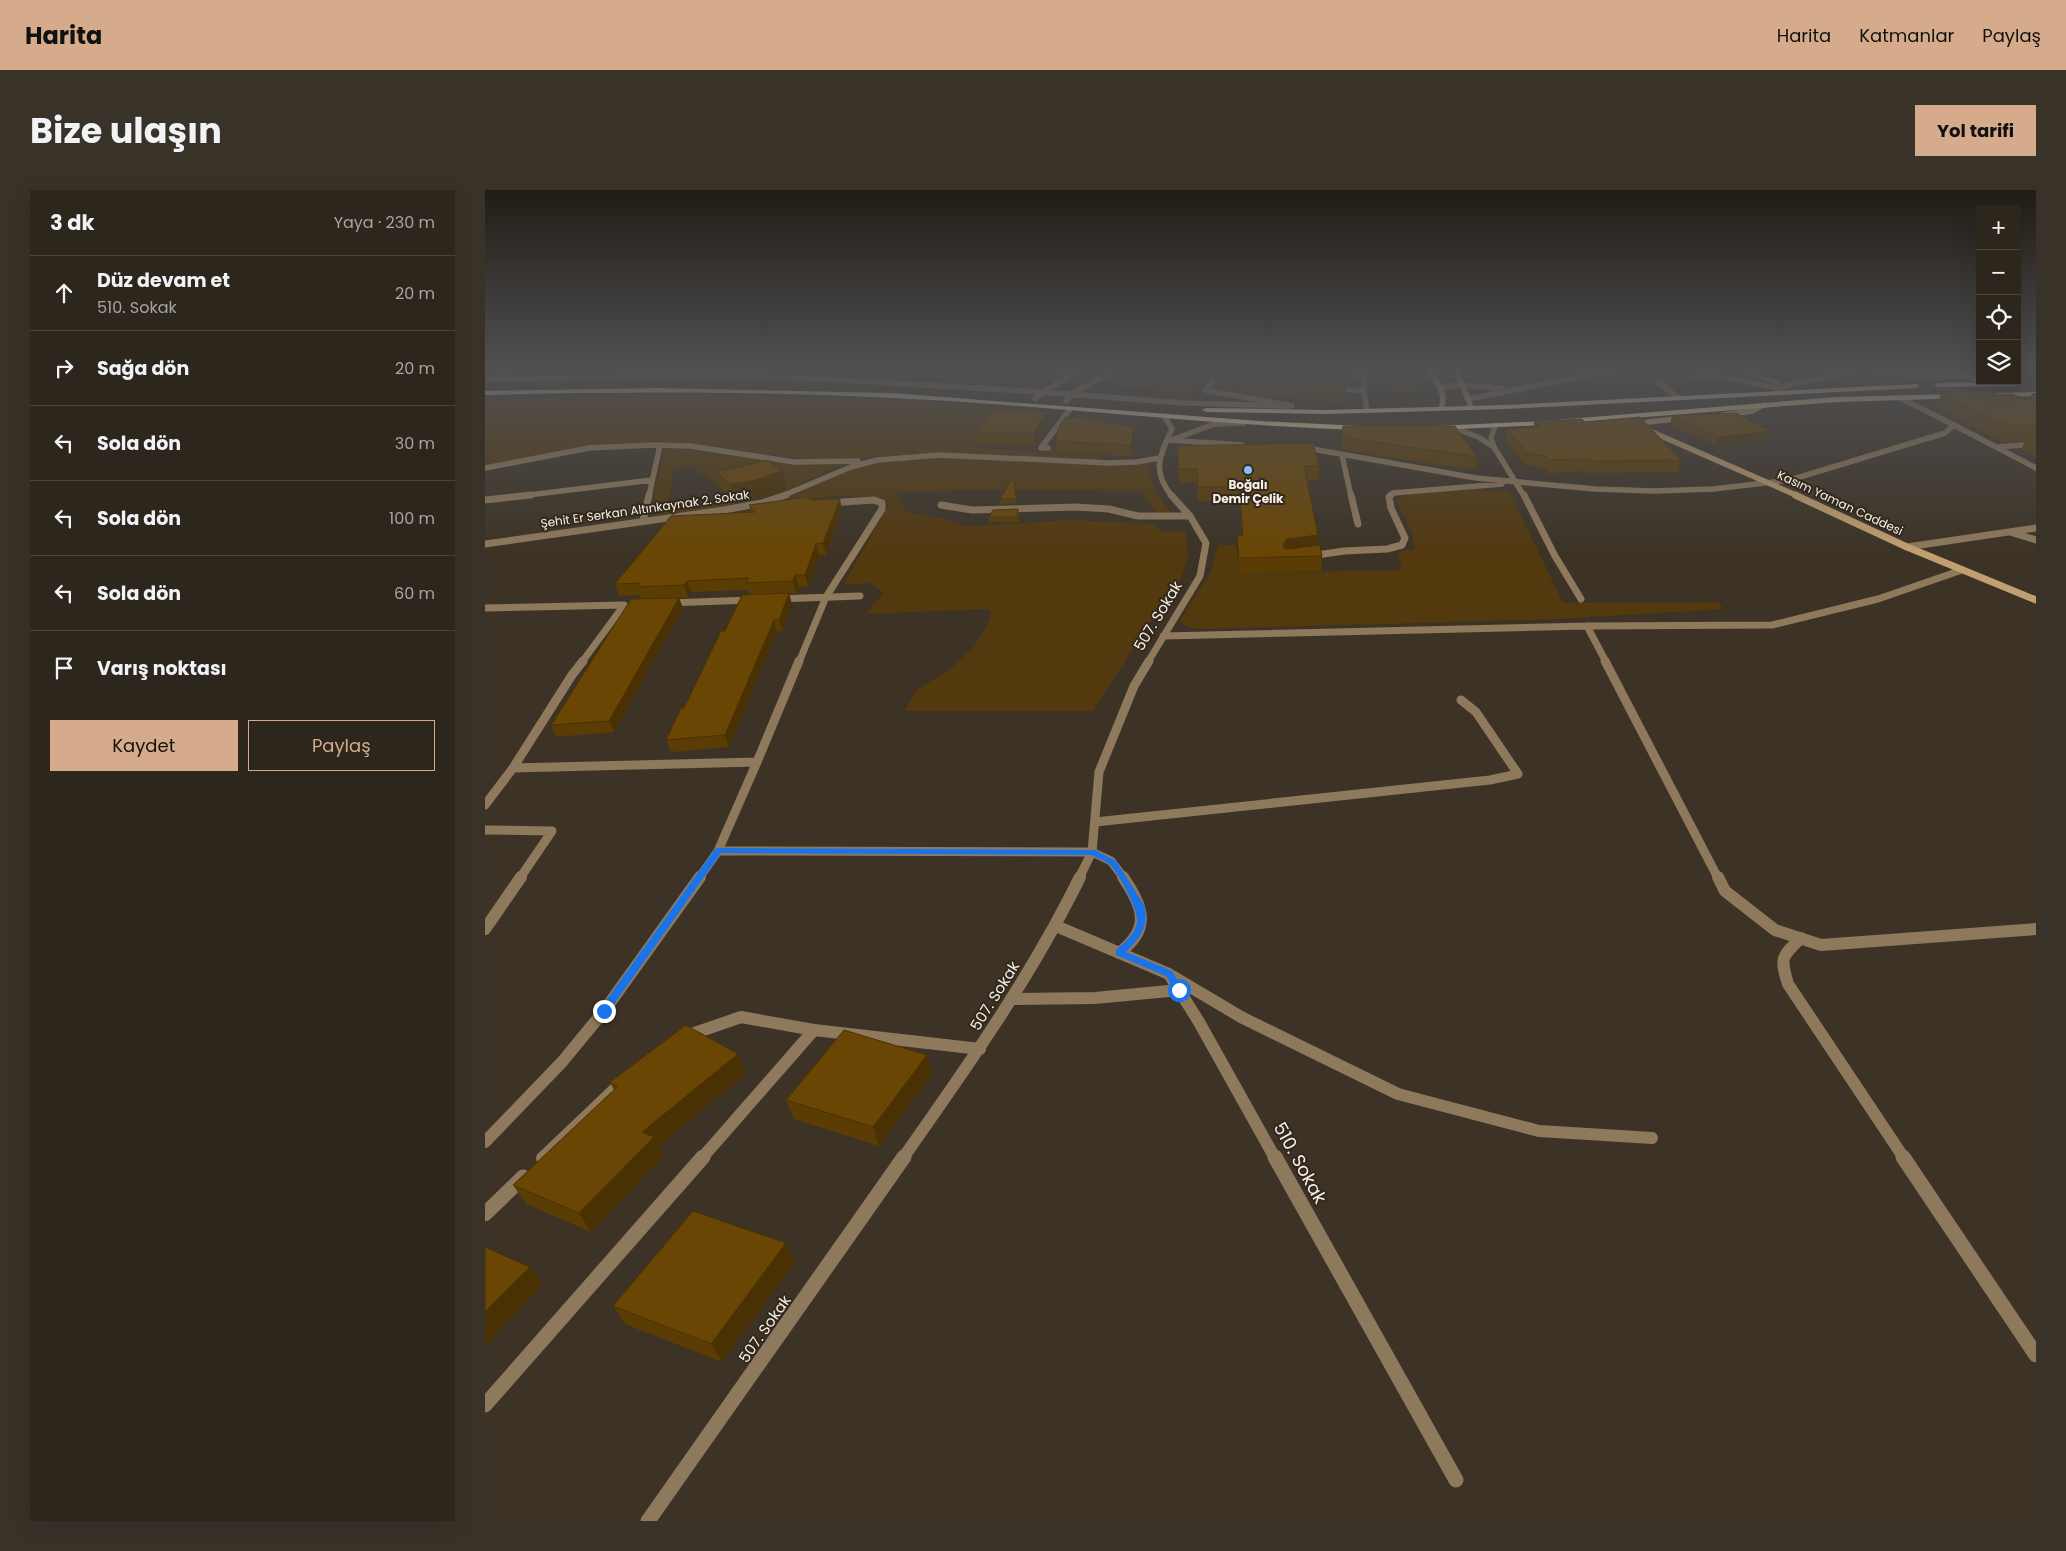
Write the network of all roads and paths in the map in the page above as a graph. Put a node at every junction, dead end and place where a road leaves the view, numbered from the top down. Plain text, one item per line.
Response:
1 (1053, 429) edge
2 (1172, 429) edge
3 (1199, 429) edge
4 (1457, 429) edge
5 (1492, 429) edge
6 (1645, 429) edge
7 (1949, 429) edge
8 (1962, 429) edge
9 (1168, 440) junction
10 (2036, 444) edge
11 (660, 445) junction
12 (1251, 445) edge
13 (1294, 447) edge
14 (1493, 447) junction
15 (1996, 447) junction
16 (1048, 448) dead end
17 (1342, 455) junction
18 (1159, 458) junction
19 (877, 460) junction
20 (485, 468) edge
21 (2036, 468) edge
22 (652, 480) junction
23 (1518, 483) junction
24 (1771, 483) junction
25 (485, 500) edge
26 (817, 504) edge
27 (941, 506) dead end
28 (770, 509) edge
29 (724, 510) junction
30 (1190, 516) junction
31 (643, 521) junction
32 (1358, 524) dead end
33 (2036, 528) edge
34 (2011, 532) junction
35 (2036, 540) edge
36 (485, 544) edge
37 (1907, 546) junction
38 (1307, 557) edge
39 (1962, 570) junction
40 (860, 596) dead end
41 (826, 597) junction
42 (1581, 598) dead end
43 (768, 599) edge
44 (758, 600) edge
45 (2036, 600) edge
46 (662, 603) edge
47 (485, 608) edge
48 (1587, 626) junction
49 (1163, 636) junction
50 (1461, 700) dead end
51 (757, 762) junction
52 (513, 768) junction
53 (485, 805) edge
54 (1095, 822) junction
55 (485, 830) edge
56 (718, 851) junction
57 (1093, 852) junction
58 (1056, 926) junction
59 (485, 929) edge
60 (2036, 929) edge
61 (1801, 938) junction
62 (1119, 953) junction
63 (1169, 974) junction
64 (1179, 990) junction
65 (1011, 999) junction
66 (814, 1030) junction
67 (678, 1038) edge
68 (980, 1049) junction
69 (635, 1071) edge
70 (1653, 1138) dead end
71 (485, 1142) edge
72 (485, 1214) edge
73 (2036, 1355) edge
74 (485, 1405) edge
75 (1456, 1480) dead end
76 (648, 1521) edge

1 - 16 street
2 - 9 street
3 - 9 street
4 - 14 street
5 - 14 street
6 - 24 street, Kasım Yaman Caddesi
7 - 24 street
8 - 15 street
9 - 12 street
9 - 18 street
10 - 15 street
11 - 19 street
11 - 20 street
11 - 22 street
13 - 17 street
14 - 23 street
15 - 21 street
17 - 23 street
17 - 32 street
18 - 19 street, Şehit Er Serkan Altınkaynak 2. Sokak
18 - 30 street, 507. Sokak
19 - 29 street, Şehit Er Serkan Altınkaynak 2. Sokak
22 - 25 street
22 - 31 street
23 - 24 street
23 - 38 street
23 - 42 street
24 - 37 street, Kasım Yaman Caddesi
26 - 41 street
27 - 30 street
28 - 29 street
29 - 31 street, Şehit Er Serkan Altınkaynak 2. Sokak
30 - 49 street, 507. Sokak
31 - 36 street, Şehit Er Serkan Altınkaynak 2. Sokak
33 - 34 street
34 - 35 street
34 - 37 street
37 - 39 street, Kasım Yaman Caddesi
39 - 45 street, Kasım Yaman Caddesi
39 - 48 street
40 - 41 street
41 - 43 street
41 - 51 street
44 - 46 street
47 - 52 street
48 - 49 street
48 - 61 street
49 - 54 street, 507. Sokak
50 - 54 street
51 - 52 street
51 - 56 street
52 - 53 street
54 - 57 street, 507. Sokak
55 - 59 street
56 - 57 street
56 - 71 street
57 - 58 street, 507. Sokak
57 - 62 street
58 - 62 street
58 - 65 street, 507. Sokak
60 - 61 street
61 - 73 street
62 - 63 street
63 - 64 street, 510. Sokak
63 - 70 street
64 - 65 street
64 - 75 street, 510. Sokak
65 - 68 street, 507. Sokak
66 - 67 street
66 - 68 street
66 - 74 street
68 - 76 street, 507. Sokak
69 - 72 street

